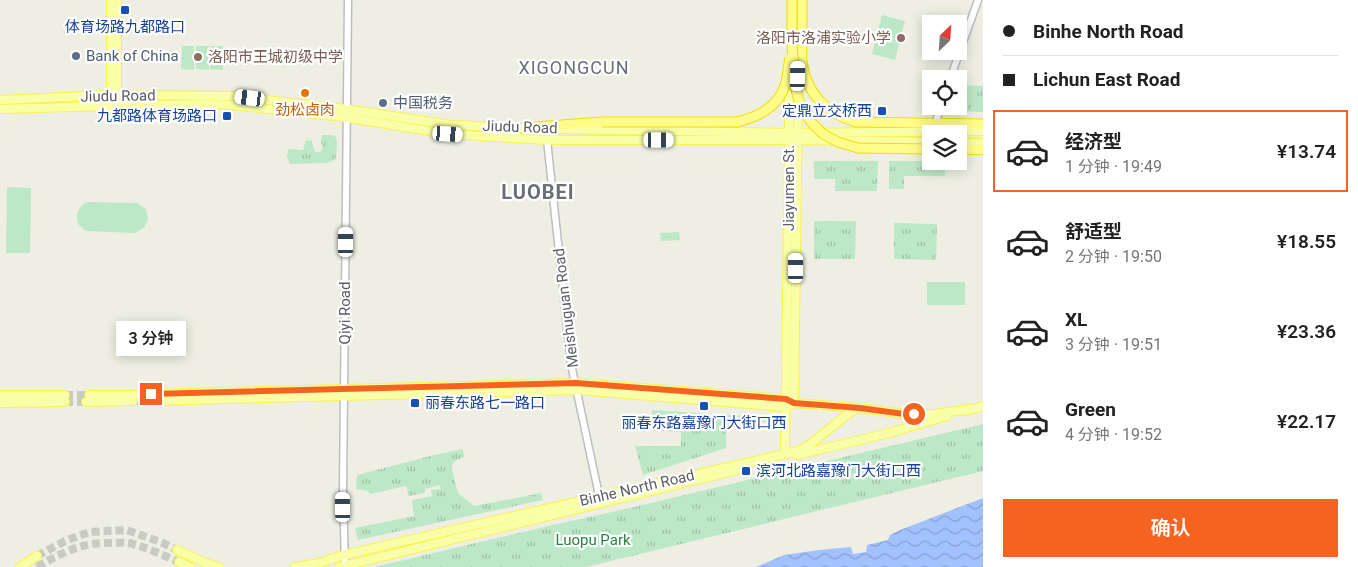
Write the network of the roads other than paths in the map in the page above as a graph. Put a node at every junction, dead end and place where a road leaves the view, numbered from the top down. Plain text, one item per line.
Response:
1 (111, 0) edge
2 (117, 0) edge
3 (348, 0) edge
4 (788, 0) edge
5 (792, 0) edge
6 (801, 0) edge
7 (978, 0) edge
8 (792, 45) junction
9 (953, 70) edge
10 (114, 95) junction
11 (0, 100) edge
12 (114, 106) junction
13 (0, 109) edge
14 (346, 114) junction
15 (938, 115) edge
16 (937, 118) dead end
17 (983, 124) edge
18 (522, 128) junction
19 (983, 131) edge
20 (793, 136) junction
21 (547, 140) junction
22 (922, 142) edge
23 (967, 143) edge
24 (983, 143) edge
25 (922, 149) edge
26 (967, 149) edge
27 (983, 150) edge
28 (576, 387) junction
29 (344, 393) junction
30 (0, 395) edge
31 (151, 397) tunnel mouth
32 (87, 398) tunnel mouth
33 (134, 398) tunnel mouth
34 (790, 403) junction
35 (0, 404) edge
36 (983, 406) edge
37 (860, 408) junction
38 (926, 418) junction
39 (786, 454) junction
40 (600, 500) junction
41 (177, 550) tunnel mouth
42 (36, 556) tunnel mouth
43 (344, 556) junction
44 (179, 562) dead end
45 (342, 566) edge
46 (20, 567) edge
47 (190, 567) edge
48 (219, 567) edge
49 (295, 567) edge

1 - 10 main road
2 - 10 main road
3 - 14 street, Qiyi Road
4 - 20 main road, Jiayumen St.
5 - 8 highway, bridge
6 - 17 highway
6 - 20 main road, Jiayumen St.
7 - 9 street
8 - 18 highway, bridge
8 - 25 highway, bridge
10 - 11 main road, Jiudu Road
10 - 12 main road
10 - 14 main road, Jiudu Road
12 - 13 main road, Jiudu Road
12 - 14 main road, Jiudu Road
14 - 18 main road, Jiudu Road
14 - 21 main road, Jiudu Road
14 - 29 street, Qiyi Road
15 - 16 street
18 - 20 main road, Jiudu Road
19 - 20 main road, Jiudu Road
20 - 21 main road, Jiudu Road
20 - 22 main road, Jiudu Road
20 - 34 main road, Jiayumen St.
21 - 28 street, Meishuguan Road
23 - 24 main road
26 - 27 highway
28 - 29 main road
28 - 34 main road
28 - 40 street, Meishuguan Road
29 - 31 main road
29 - 43 street, Qiyi Road
30 - 35 main road
32 - 33 main road
34 - 37 main road
34 - 39 main road, Jiayumen St.
36 - 38 main road, Binhe North Road
37 - 38 main road, Binhe North Road
37 - 39 main road, Binhe North Road
38 - 40 main road, Binhe North Road
39 - 40 main road, Binhe North Road
40 - 43 main road, Binhe North Road
40 - 45 main road, Binhe North Road
41 - 48 main road
42 - 46 main road
43 - 45 street, Qiyi Road
43 - 49 main road, Binhe North Road
44 - 47 main road

